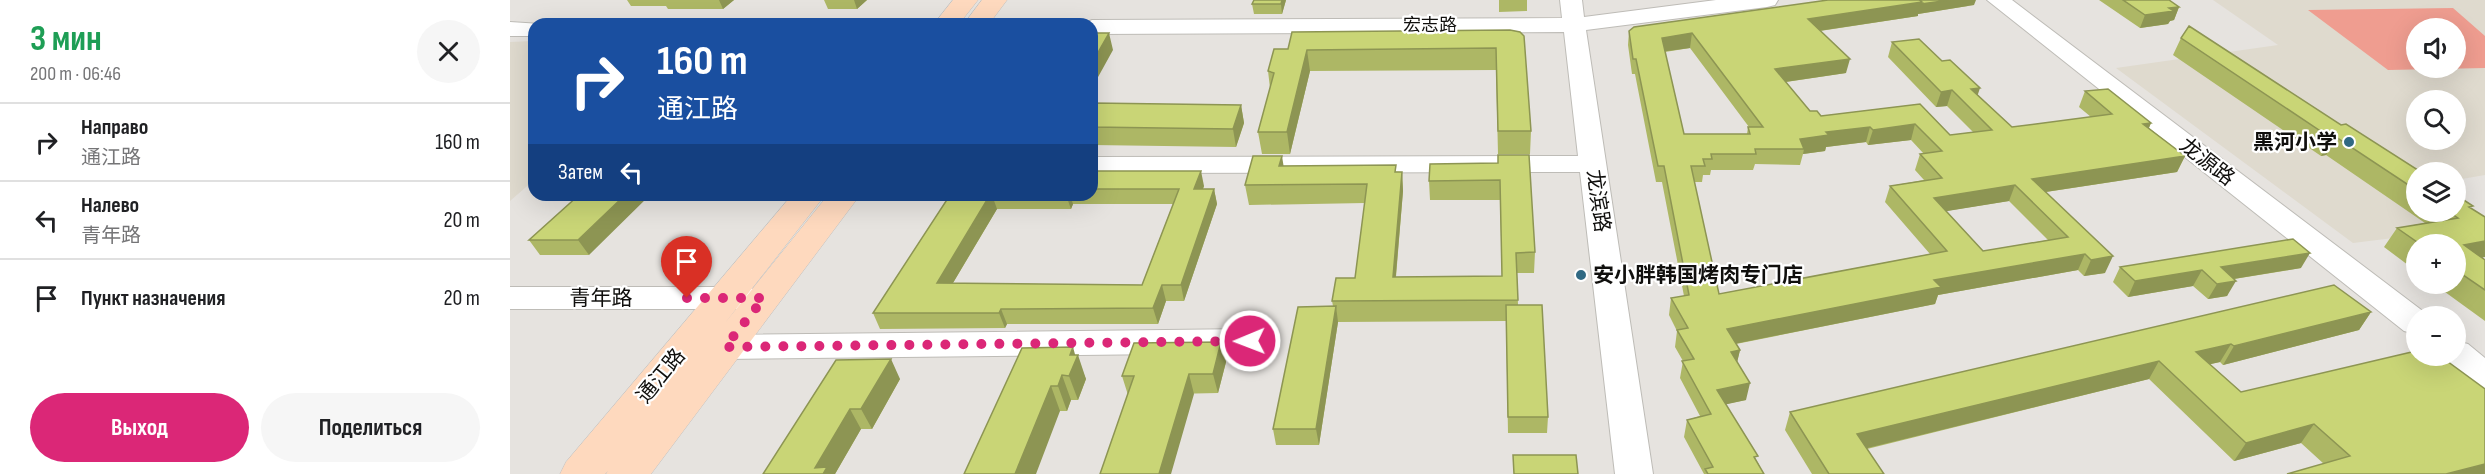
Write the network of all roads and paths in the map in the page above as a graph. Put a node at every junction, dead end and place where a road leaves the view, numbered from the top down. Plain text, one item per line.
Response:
1 (966, 0) edge
2 (995, 0) edge
3 (1767, 0) edge
4 (1998, 0) edge
5 (1573, 12) edge
6 (951, 18) edge
7 (981, 18) edge
8 (1098, 27) edge
9 (510, 29) edge
10 (528, 29) edge
11 (1593, 164) junction
12 (1098, 165) edge
13 (805, 201) edge
14 (838, 201) edge
15 (510, 298) edge
16 (738, 306) junction
17 (510, 315) edge
18 (2406, 315) edge
19 (1250, 341) dead end
20 (725, 347) junction
21 (2466, 361) edge
22 (2485, 376) edge
23 (581, 474) edge
24 (627, 474) edge
25 (1634, 474) edge

1 - 6 main road
2 - 7 main road
3 - 5 street, 宏志路
4 - 18 street, 龙源路
5 - 8 street, 宏志路
5 - 11 street, 龙滨路
9 - 10 street
11 - 12 street
11 - 25 street, 龙滨路
13 - 16 main road, 通江路
14 - 16 main road, 通江路
15 - 16 street, 青年路
16 - 17 street, 青年路
16 - 20 main road, 通江路
16 - 23 main road, 通江路
19 - 20 street
20 - 24 main road, 通江路
21 - 22 street

